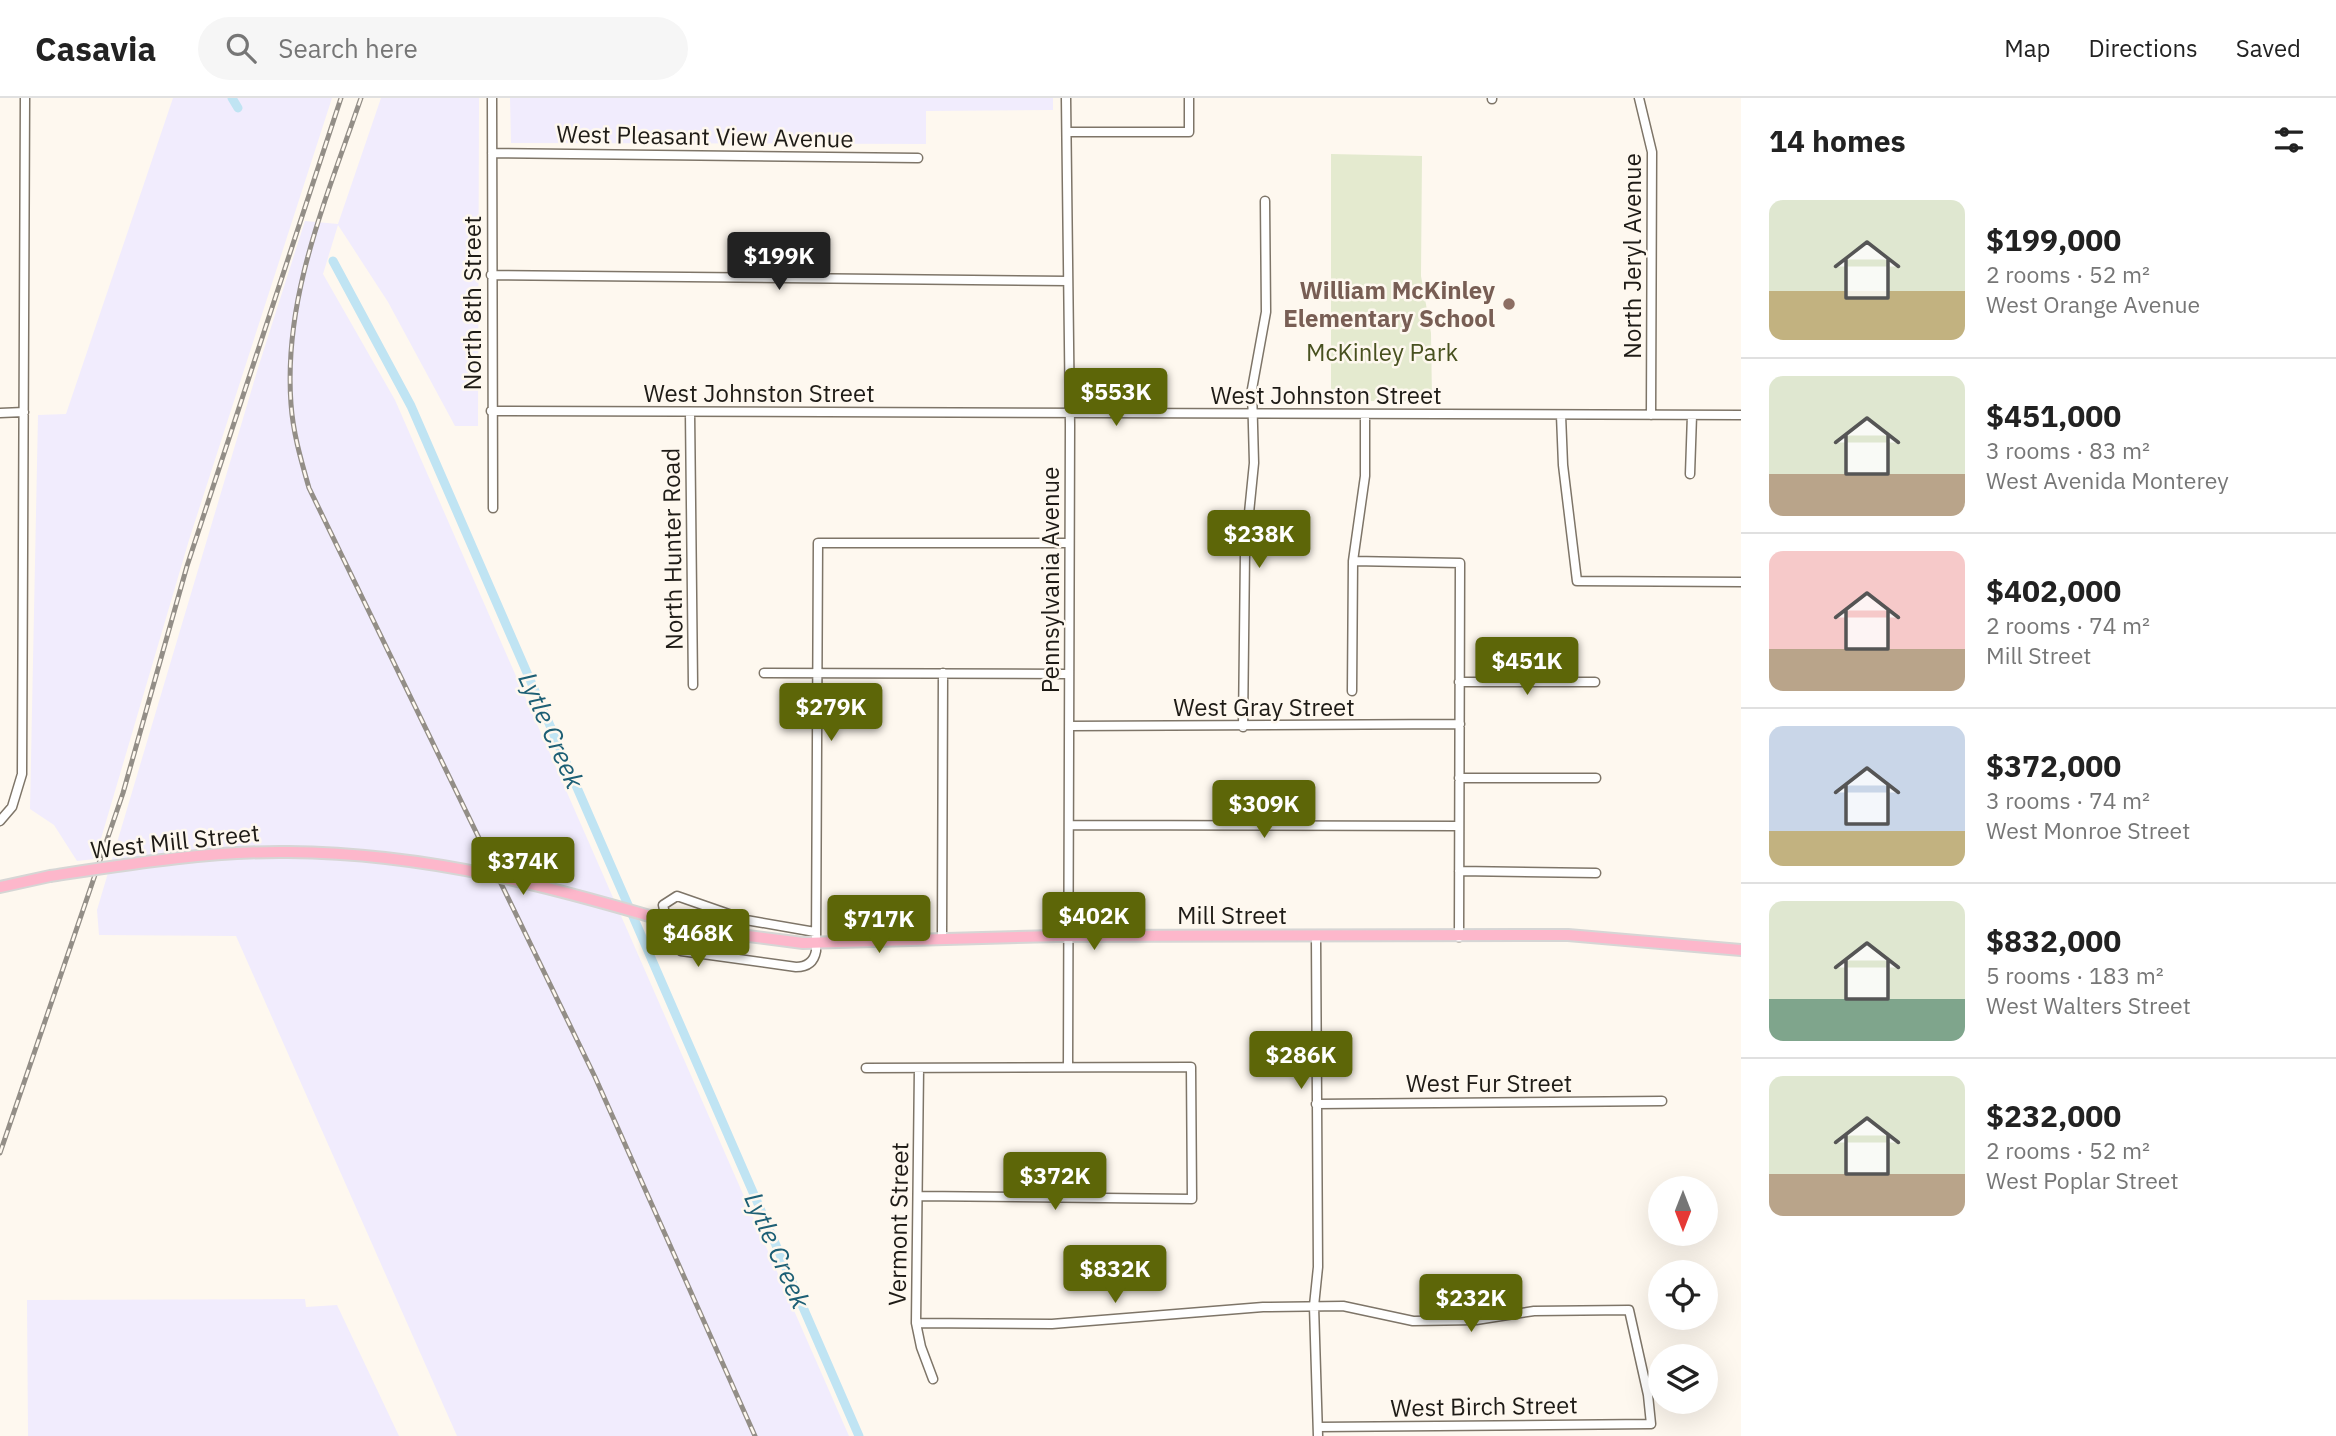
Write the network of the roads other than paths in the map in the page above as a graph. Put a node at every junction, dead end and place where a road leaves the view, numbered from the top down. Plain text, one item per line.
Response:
1 (25, 98) edge
2 (492, 98) edge
3 (1066, 98) edge
4 (1189, 98) edge
5 (1639, 98) edge
6 (1067, 132) junction
7 (492, 153) junction
8 (918, 158) dead end
9 (1265, 201) dead end
10 (491, 275) junction
11 (1068, 281) junction
12 (491, 411) junction
13 (24, 412) junction
14 (690, 412) junction
15 (0, 413) edge
16 (1070, 413) junction
17 (1254, 414) junction
18 (1365, 414) junction
19 (1561, 415) junction
20 (1651, 415) junction
21 (1692, 415) junction
22 (1741, 415) edge
23 (1690, 474) dead end
24 (493, 508) dead end
25 (1069, 543) junction
26 (1353, 561) junction
27 (1741, 582) edge
28 (764, 673) dead end
29 (943, 673) junction
30 (817, 674) junction
31 (1068, 674) junction
32 (1459, 682) junction
33 (1595, 682) dead end
34 (693, 685) dead end
35 (1352, 691) dead end
36 (1460, 724) junction
37 (1069, 726) junction
38 (1243, 727) junction
39 (1460, 778) junction
40 (1595, 778) dead end
41 (0, 821) edge
42 (1069, 825) junction
43 (1459, 826) junction
44 (355, 854) joint
45 (1460, 871) junction
46 (1596, 873) dead end
47 (0, 887) edge
48 (1067, 936) junction
49 (815, 937) junction
50 (942, 937) junction
51 (1316, 937) junction
52 (1459, 937) junction
53 (1741, 950) edge
54 (1068, 1067) junction
55 (866, 1068) dead end
56 (919, 1068) junction
57 (1662, 1101) dead end
58 (1316, 1104) junction
59 (918, 1196) junction
60 (1314, 1306) junction
61 (916, 1323) junction
62 (933, 1378) dead end
63 (1318, 1431) edge

1 - 13 street
2 - 7 street, North 8th Street
3 - 6 street, Pennsylvania Avenue
4 - 6 street
5 - 20 street, North Jeryl Avenue
6 - 11 street, Pennsylvania Avenue
7 - 8 street, West Pleasant View Avenue
7 - 10 street, North 8th Street
9 - 17 street
10 - 11 street
10 - 12 street, North 8th Street
11 - 16 street, Pennsylvania Avenue
12 - 14 street, West Johnston Street
12 - 24 street, North 8th Street
13 - 15 street
13 - 41 street
14 - 16 street, West Johnston Street
14 - 34 street, North Hunter Road
16 - 17 street, West Johnston Street
16 - 25 street, Pennsylvania Avenue
17 - 18 street, West Johnston Street
17 - 38 street
18 - 19 street, West Johnston Street
18 - 26 street
19 - 20 street, West Johnston Street
19 - 27 street
20 - 21 street, West Johnston Street
21 - 22 street, West Johnston Street
21 - 23 street
25 - 30 street
25 - 31 street, Pennsylvania Avenue
26 - 32 street
26 - 35 street
28 - 30 street
29 - 30 street
29 - 31 street
29 - 50 street
30 - 49 street
31 - 37 street, Pennsylvania Avenue
32 - 33 street
32 - 36 street
36 - 38 street, West Gray Street
36 - 39 street
37 - 38 street, West Gray Street
37 - 42 street, Pennsylvania Avenue
39 - 40 street
39 - 43 street
42 - 43 street
42 - 48 street, Pennsylvania Avenue
43 - 45 street
44 - 47 main road, West Mill Street, bridge
44 - 49 main road, Mill Street, bridge
45 - 46 street
45 - 52 street
48 - 50 main road, Mill Street
48 - 51 main road, Mill Street
48 - 54 street, Pennsylvania Avenue
49 - 49 street
49 - 50 main road, Mill Street
51 - 52 main road, Mill Street
51 - 58 street
52 - 53 main road, Mill Street
54 - 56 street
54 - 59 street
55 - 56 street
56 - 59 street, Vermont Street
57 - 58 street, West Fur Street
58 - 60 street
59 - 61 street, Vermont Street
60 - 61 street
60 - 63 street
60 - 63 street, West Birch Street
61 - 62 street, Vermont Street

